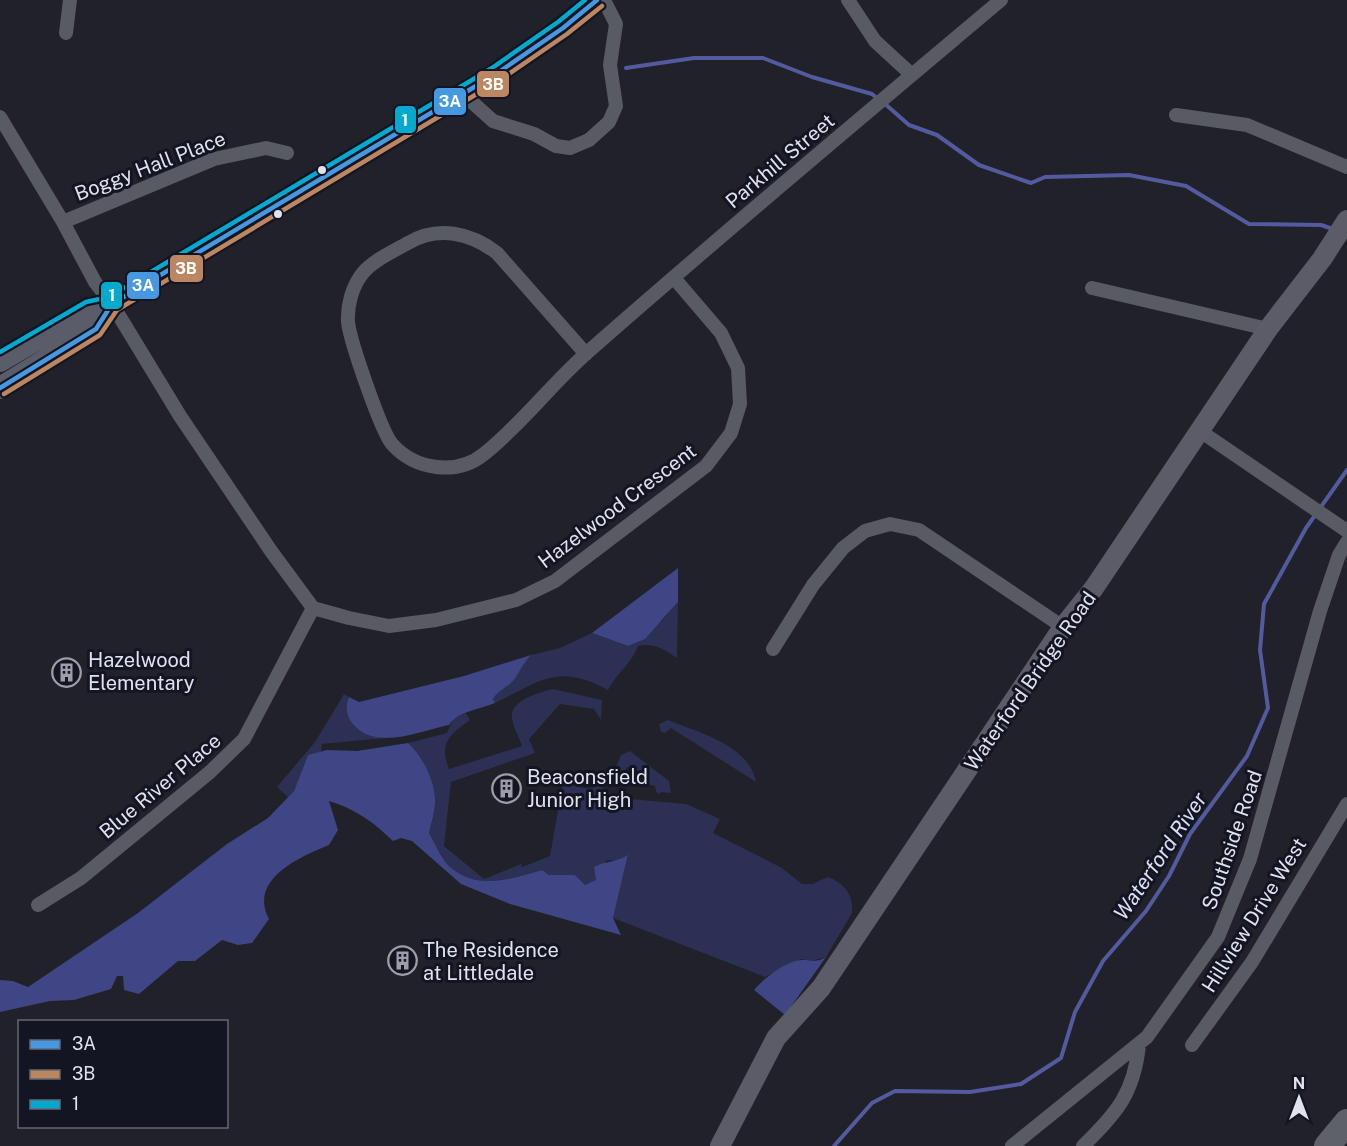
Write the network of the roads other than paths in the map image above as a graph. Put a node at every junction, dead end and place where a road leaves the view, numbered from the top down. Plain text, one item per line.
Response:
1 (70, 0) edge
2 (597, 0) edge
3 (604, 0) edge
4 (848, 0) edge
5 (1001, 0) edge
6 (66, 33) dead end
7 (912, 75) junction
8 (462, 93) junction
9 (1176, 115) dead end
10 (0, 117) edge
11 (287, 153) dead end
12 (1347, 167) edge
13 (1347, 220) edge
14 (63, 222) junction
15 (674, 278) junction
16 (1092, 288) dead end
17 (112, 304) junction
18 (1268, 329) junction
19 (586, 354) junction
20 (0, 361) edge
21 (0, 388) edge
22 (1200, 431) junction
23 (1347, 531) edge
24 (1347, 542) edge
25 (313, 608) junction
26 (1064, 627) junction
27 (773, 649) dead end
28 (1347, 804) edge
29 (38, 905) dead end
30 (1139, 1045) junction
31 (1192, 1045) dead end
32 (1347, 1122) edge
33 (720, 1146) edge
34 (1012, 1146) edge
35 (1083, 1146) edge
36 (1327, 1146) edge

1 - 6 street
2 - 8 main road
3 - 8 street
4 - 7 street
5 - 7 street, Parkhill Street
7 - 15 street, Parkhill Street
8 - 17 main road
9 - 12 street
10 - 14 street
11 - 14 street, Boggy Hall Place
13 - 18 main road, Waterford Bridge Road
14 - 17 street
15 - 19 street, Parkhill Street
15 - 25 street, Hazelwood Crescent
16 - 18 street
17 - 20 main road
17 - 21 main road
17 - 25 street
18 - 22 main road, Waterford Bridge Road
19 - 19 street, Parkhill Street
22 - 23 street
22 - 26 main road, Waterford Bridge Road
24 - 30 street, Southside Road
25 - 29 street, Blue River Place
26 - 27 street
26 - 33 main road, Waterford Bridge Road
28 - 31 street, Hillview Drive West
30 - 34 street, Southside Road
30 - 35 street
32 - 36 highway

